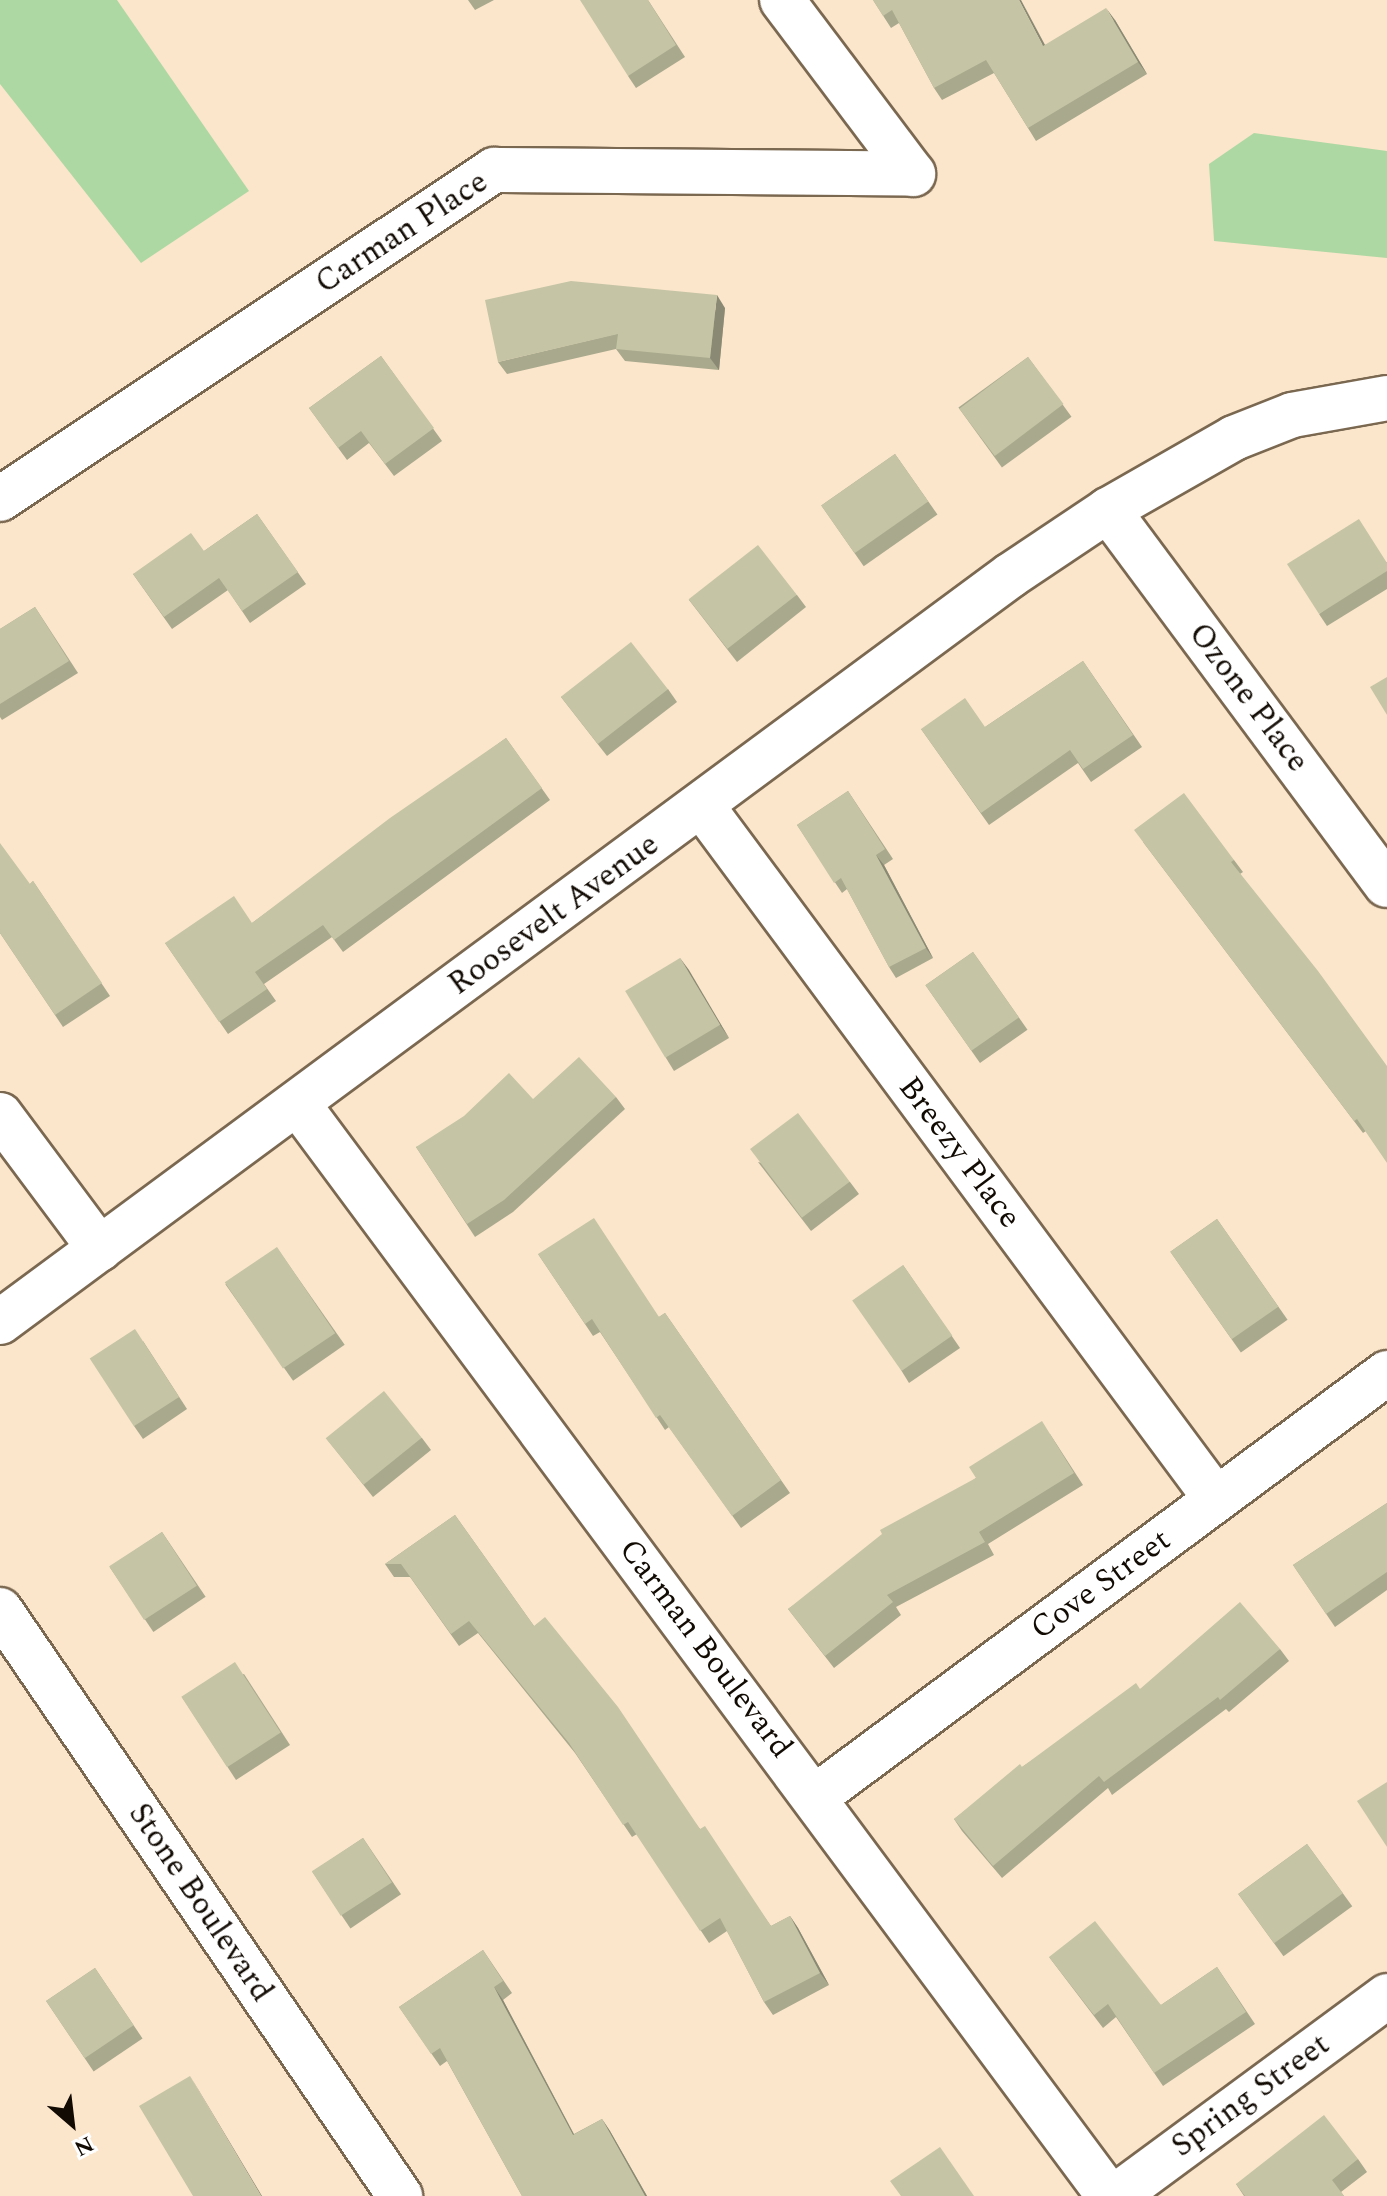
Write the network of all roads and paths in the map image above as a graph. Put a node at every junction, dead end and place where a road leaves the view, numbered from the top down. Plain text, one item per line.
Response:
1 (782, 0) edge
2 (1387, 398) edge
3 (0, 499) edge
4 (1108, 510) junction
5 (702, 806) junction
6 (1387, 885) edge
7 (298, 1104) junction
8 (0, 1115) edge
9 (100, 1249) junction
10 (0, 1322) edge
11 (1387, 1373) edge
12 (1216, 1499) junction
13 (0, 1610) edge
14 (815, 1797) junction
15 (1387, 1996) edge
16 (400, 2196) edge
17 (1109, 2196) edge
18 (1116, 2196) edge

1 - 3 street, Carman Place
2 - 4 street, Roosevelt Avenue
4 - 5 street, Roosevelt Avenue
4 - 6 street, Ozone Place
5 - 7 street, Roosevelt Avenue
5 - 12 street, Breezy Place
7 - 9 street, Roosevelt Avenue
7 - 14 street, Carman Boulevard
8 - 9 street
9 - 10 street, Roosevelt Avenue
11 - 12 street, Cove Street
12 - 14 street, Cove Street
13 - 16 street, Stone Boulevard
14 - 17 street, Carman Boulevard
15 - 18 street, Spring Street

